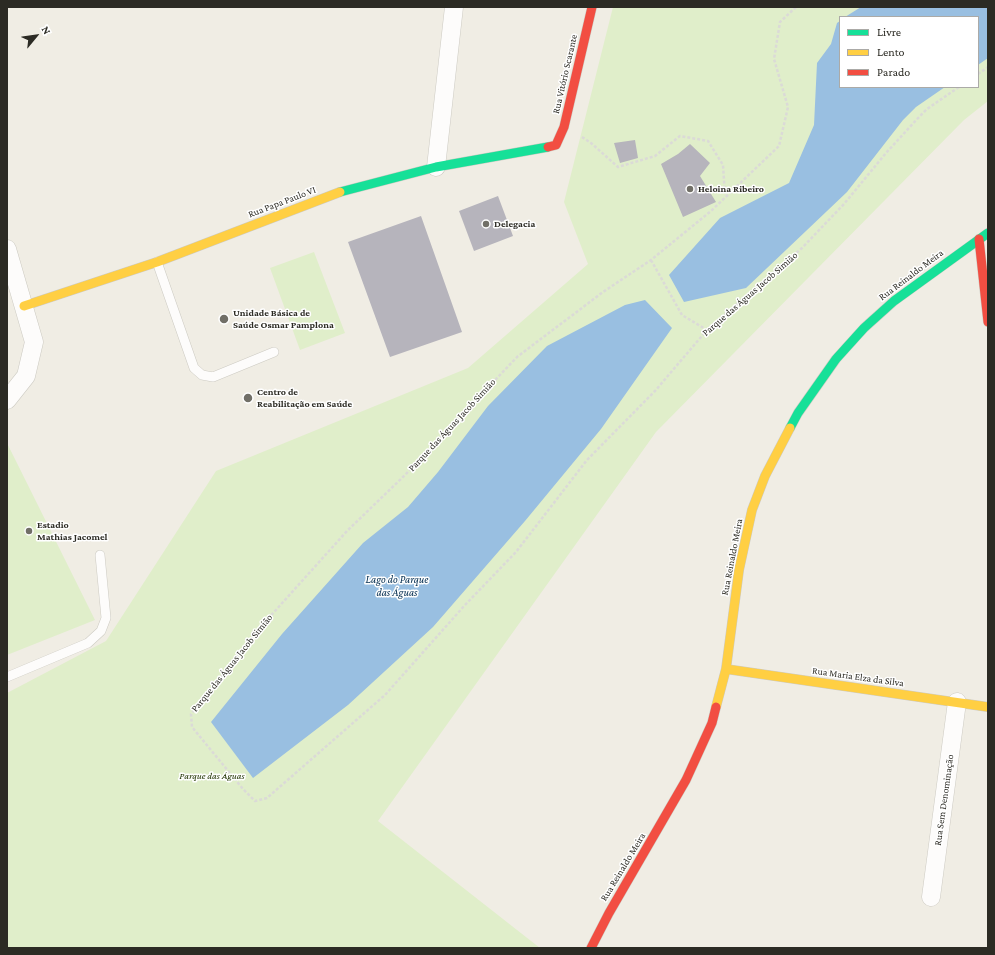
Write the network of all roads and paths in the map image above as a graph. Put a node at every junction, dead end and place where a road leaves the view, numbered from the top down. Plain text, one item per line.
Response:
1 (454, 7) edge
2 (592, 7) edge
3 (796, 7) edge
4 (988, 67) edge
5 (979, 73) edge
6 (958, 88) edge
7 (564, 127) junction
8 (556, 145) joint
9 (436, 167) junction
10 (725, 196) junction
11 (988, 233) edge
12 (979, 239) junction
13 (7, 250) edge
14 (651, 260) junction
15 (156, 262) junction
16 (24, 306) junction
17 (988, 322) edge
18 (707, 330) junction
19 (274, 352) dead end
20 (7, 400) edge
21 (100, 555) dead end
22 (726, 669) junction
23 (7, 677) edge
24 (957, 702) junction
25 (988, 707) edge
26 (932, 897) dead end
27 (591, 948) edge

1 - 9 street
2 - 7 street, Rua Vitório Scarante
3 - 10 path, Parque das Águas Jacob Simião
4 - 5 path
6 - 18 path, Parque das Águas Jacob Simião
7 - 8 street, Rua Vitório Scarante
7 - 10 path
8 - 9 street, Rua Papa Paulo VI
9 - 15 street, Rua Papa Paulo VI
10 - 14 path, Parque das Águas Jacob Simião
11 - 12 street, Rua Reinaldo Meira
12 - 17 street
12 - 22 street, Rua Reinaldo Meira
13 - 16 street
14 - 18 path
14 - 18 path, Parque das Águas Jacob Simião
15 - 16 street, Rua Papa Paulo VI
15 - 19 lane
16 - 20 street
21 - 23 lane
22 - 24 street, Rua Maria Elza da Silva
22 - 27 street, Rua Reinaldo Meira
24 - 25 street, Rua Maria Elza da Silva
24 - 26 street, Rua Sem Denominação

